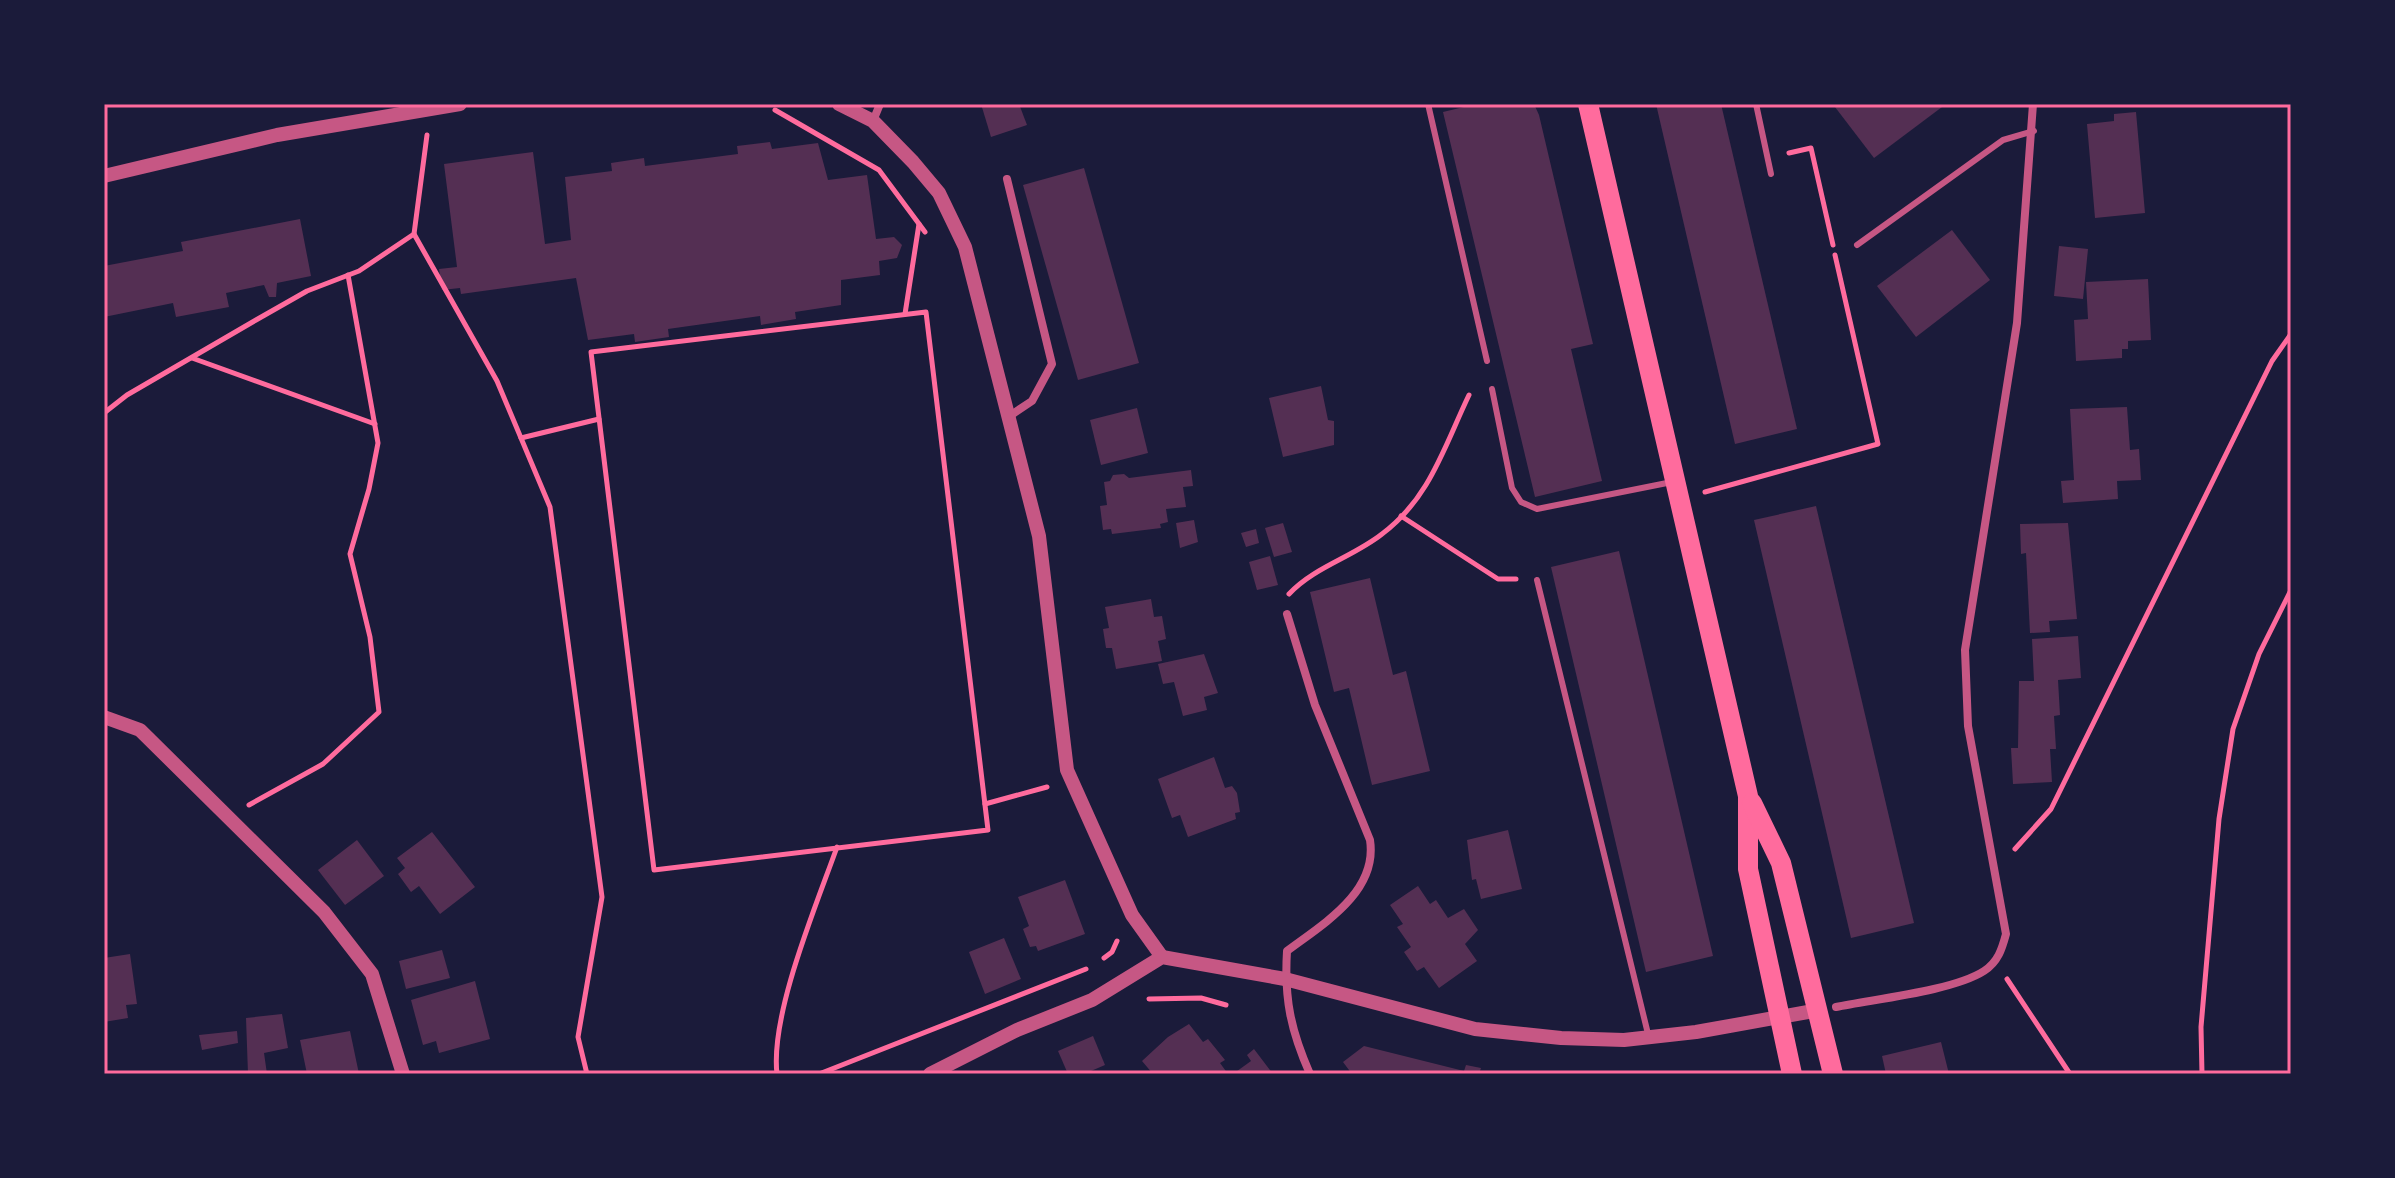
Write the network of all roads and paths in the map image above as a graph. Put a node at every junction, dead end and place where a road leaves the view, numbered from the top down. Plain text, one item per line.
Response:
1 (460, 104) edge
2 (839, 104) edge
3 (880, 104) edge
4 (1428, 104) edge
5 (1588, 104) edge
6 (1756, 104) edge
7 (2033, 104) edge
8 (430, 109) junction
9 (775, 110) dead end
10 (873, 121) junction
11 (2034, 131) junction
12 (1768, 158) junction
13 (1771, 174) dead end
14 (104, 176) edge
15 (1007, 179) dead end
16 (939, 193) junction
17 (920, 224) junction
18 (414, 234) junction
19 (929, 236) dead end
20 (1857, 245) dead end
21 (348, 275) junction
22 (905, 314) junction
23 (2291, 334) edge
24 (192, 358) junction
25 (1487, 361) dead end
26 (1472, 388) dead end
27 (1492, 389) dead end
28 (104, 413) edge
29 (1008, 417) junction
30 (599, 419) junction
31 (375, 424) junction
32 (521, 438) junction
33 (1675, 481) junction
34 (1722, 488) dead end
35 (1401, 516) junction
36 (1537, 580) joint
37 (2291, 590) edge
38 (1287, 614) joint
39 (104, 717) edge
40 (1053, 775) dead end
41 (1071, 780) junction
42 (1056, 790) dead end
43 (1748, 796) junction
44 (985, 804) junction
45 (227, 817) junction
46 (837, 847) junction
47 (1994, 872) junction
48 (1118, 938) dead end
49 (1162, 957) junction
50 (1101, 960) dead end
51 (1994, 963) junction
52 (1091, 968) dead end
53 (1285, 979) junction
54 (1827, 1008) junction
55 (1779, 1018) junction
56 (1649, 1038) junction
57 (403, 1074) edge
58 (587, 1074) edge
59 (777, 1074) edge
60 (819, 1074) edge
61 (930, 1074) edge
62 (1310, 1074) edge
63 (1792, 1074) edge
64 (1833, 1074) edge
65 (2070, 1074) edge
66 (2202, 1074) edge

1 - 8 street
2 - 10 street
3 - 10 street
4 - 25 lane
5 - 33 main road
6 - 12 lane
7 - 11 street
8 - 14 street
8 - 18 path
9 - 17 path
10 - 16 street
11 - 20 lane
11 - 47 street
12 - 13 lane
12 - 34 path
15 - 29 street
16 - 17 path
16 - 29 street
17 - 19 path
17 - 22 path
18 - 21 path
18 - 32 path
21 - 24 path
21 - 31 path
22 - 30 path
22 - 44 path
23 - 47 path
24 - 28 path
24 - 31 path
26 - 35 path
27 - 33 lane
29 - 41 street
30 - 32 path
30 - 46 path
31 - 45 path
32 - 58 path
33 - 43 main road
35 - 36 path
35 - 38 path
36 - 56 lane
37 - 66 path
38 - 53 street
39 - 45 street
40 - 42 path
41 - 44 path
41 - 49 street
43 - 54 main road
43 - 55 main road
44 - 46 path
45 - 57 street
46 - 59 path
47 - 51 street
48 - 50 path
49 - 53 street
49 - 61 street
51 - 54 street
51 - 65 path
52 - 60 path
53 - 56 street
53 - 62 street
54 - 55 street
54 - 64 main road
55 - 56 street
55 - 63 main road

